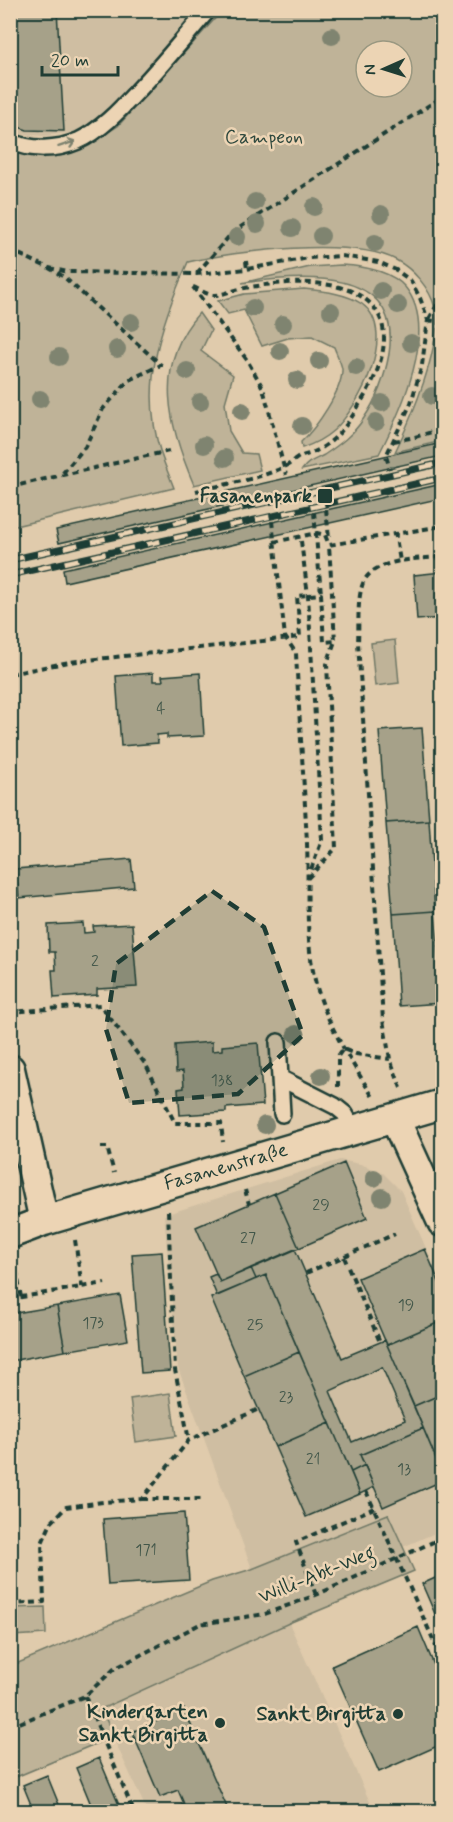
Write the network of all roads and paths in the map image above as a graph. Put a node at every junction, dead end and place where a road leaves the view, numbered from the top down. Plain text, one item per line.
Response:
1 (208, 10) edge
2 (442, 97) edge
3 (10, 141) edge
4 (10, 250) edge
5 (246, 261) dead end
6 (49, 268) junction
7 (247, 269) junction
8 (196, 274) junction
9 (442, 296) edge
10 (428, 320) junction
11 (442, 322) edge
12 (442, 429) edge
13 (394, 441) junction
14 (170, 451) dead end
15 (284, 467) junction
16 (390, 469) dead end
17 (62, 474) junction
18 (286, 475) dead end
19 (10, 487) edge
20 (196, 491) dead end
21 (326, 509) dead end
22 (314, 512) dead end
23 (272, 521) dead end
24 (442, 526) edge
25 (395, 532) junction
26 (317, 533) junction
27 (301, 541) dead end
28 (274, 542) junction
29 (329, 545) junction
30 (442, 557) edge
31 (400, 562) junction
32 (321, 594) junction
33 (308, 595) junction
34 (285, 637) junction
35 (335, 641) junction
36 (10, 674) edge
37 (308, 879) junction
38 (10, 1012) edge
39 (278, 1042) dead end
40 (343, 1048) junction
41 (10, 1069) edge
42 (280, 1078) junction
43 (442, 1104) edge
44 (282, 1114) dead end
45 (395, 1119) junction
46 (354, 1130) junction
47 (225, 1167) junction
48 (166, 1184) junction
49 (72, 1213) junction
50 (44, 1221) junction
51 (442, 1222) edge
52 (395, 1234) dead end
53 (12, 1245) edge
54 (344, 1257) junction
55 (306, 1273) dead end
56 (105, 1283) dead end
57 (82, 1287) junction
58 (21, 1298) junction
59 (10, 1299) edge
60 (380, 1342) dead end
61 (259, 1409) dead end
62 (189, 1440) junction
63 (366, 1491) dead end
64 (201, 1498) dead end
65 (142, 1499) junction
66 (374, 1508) junction
67 (442, 1538) edge
68 (397, 1559) junction
69 (316, 1595) junction
70 (10, 1604) edge
71 (442, 1659) edge
72 (85, 1696) junction
73 (10, 1727) edge
74 (134, 1812) edge

3 -> 1 lane
2 - 8 path
4 - 6 path
5 - 7 path
6 - 8 path
6 - 17 path
7 - 8 path
7 - 10 path
9 - 10 path
10 - 11 path
10 - 13 path
12 - 13 path
13 - 16 path
14 - 17 path
15 - 15 path
15 - 18 path
15 - 20 path
17 - 19 path
21 - 29 path
22 - 26 path
23 - 28 path
24 - 25 path
25 - 29 path
25 - 31 path
26 - 28 path
26 - 29 path
26 - 32 path
27 - 33 path
28 - 34 path
29 - 35 path
30 - 31 path
31 - 40 path
32 - 33 path
32 - 35 path
33 - 34 path
33 - 37 path
34 - 36 path
34 - 37 path
35 - 37 path
37 - 40 path
38 - 47 path
39 - 42 lane
40 - 45 path
41 - 50 street
42 - 44 lane
42 - 46 lane
43 - 45 street, Fasanenstraße
45 - 46 street, Fasanenstraße
45 - 51 street
46 - 47 street, Fasanenstraße
47 - 48 street, Fasanenstraße
48 - 49 street, Fasanenstraße
48 - 62 path
49 - 50 street, Fasanenstraße
49 - 57 path
50 - 53 street, Fasanenstraße
52 - 54 path
53 - 58 path
54 - 55 path
54 - 60 path
56 - 57 path
57 - 58 path
58 - 59 path
61 - 62 path
62 - 65 path
63 - 66 path
64 - 65 path
65 - 70 path
66 - 68 path
66 - 69 path
67 - 68 path, Willi-Abt-Weg
68 - 69 path, Willi-Abt-Weg
68 - 71 path
69 - 72 path, Willi-Abt-Weg
72 - 73 path, Willi-Abt-Weg
72 - 74 path

